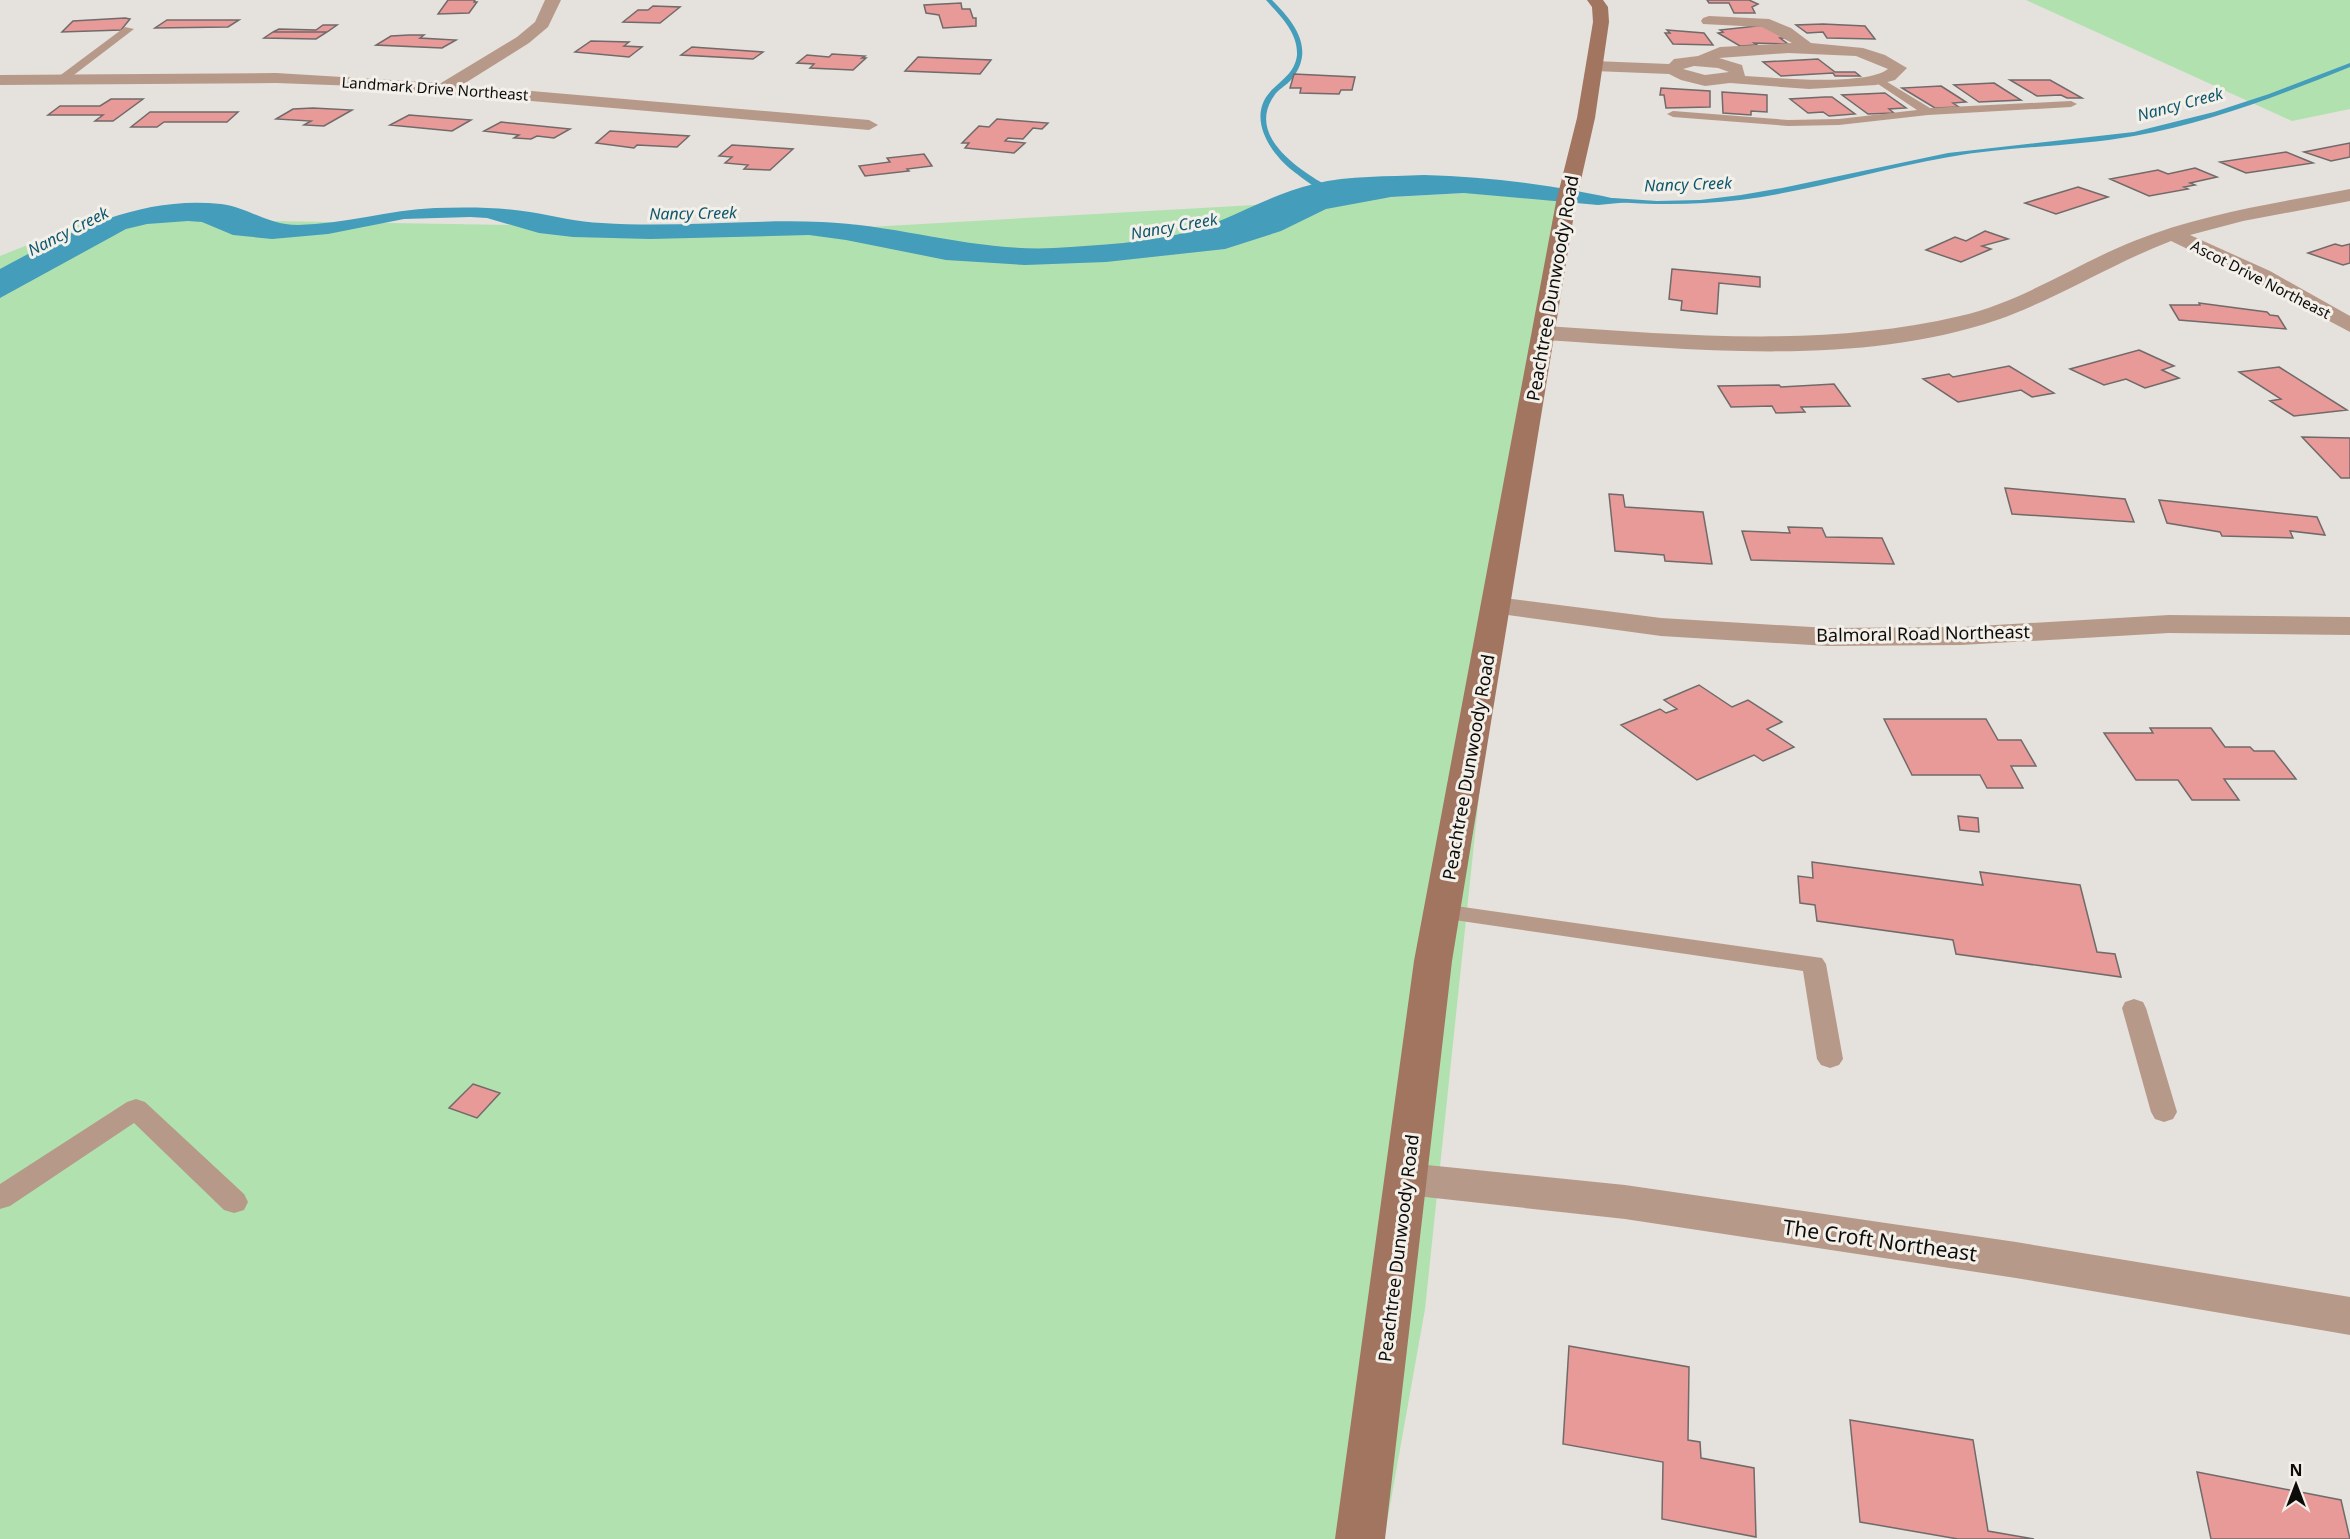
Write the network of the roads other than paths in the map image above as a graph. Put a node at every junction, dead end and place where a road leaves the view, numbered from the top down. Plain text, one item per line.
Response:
1 (553, 0) edge
2 (1595, 0) edge
3 (1709, 21) dead end
4 (129, 29) dead end
5 (1810, 50) junction
6 (1703, 61) junction
7 (1594, 66) junction
8 (1673, 69) junction
9 (1729, 78) junction
10 (62, 79) junction
11 (0, 80) edge
12 (1879, 80) junction
13 (446, 87) junction
14 (2071, 104) dead end
15 (1928, 112) junction
16 (1673, 114) dead end
17 (869, 125) dead end
18 (2350, 195) edge
19 (2172, 234) junction
20 (2350, 325) edge
21 (1545, 333) junction
22 (1496, 606) junction
23 (2350, 626) edge
24 (1442, 912) junction
25 (2134, 1008) dead end
26 (1830, 1059) dead end
27 (2164, 1112) dead end
28 (1407, 1179) junction
29 (0, 1198) edge
30 (234, 1202) dead end
31 (2350, 1316) edge
32 (1360, 1539) edge

1 - 13 street
2 - 7 main road, Peachtree Dunwoody Road
3 - 5 street
4 - 10 lane
5 - 6 street
5 - 12 street
6 - 8 street
6 - 9 street
7 - 8 street
7 - 21 main road, Peachtree Dunwoody Road
8 - 9 street
9 - 12 street
10 - 11 street, Landmark Drive Northeast
10 - 13 street, Landmark Drive Northeast
12 - 15 lane
13 - 17 street, Landmark Drive Northeast
14 - 15 lane
15 - 16 lane
18 - 19 street
19 - 20 street, Ascot Drive Northeast
19 - 21 street
21 - 22 main road, Peachtree Dunwoody Road
22 - 23 street, Balmoral Road Northeast
22 - 24 main road, Peachtree Dunwoody Road
24 - 26 lane
24 - 28 main road, Peachtree Dunwoody Road
25 - 27 lane
28 - 31 street, The Croft Northeast
28 - 32 main road, Peachtree Dunwoody Road
29 - 30 lane

